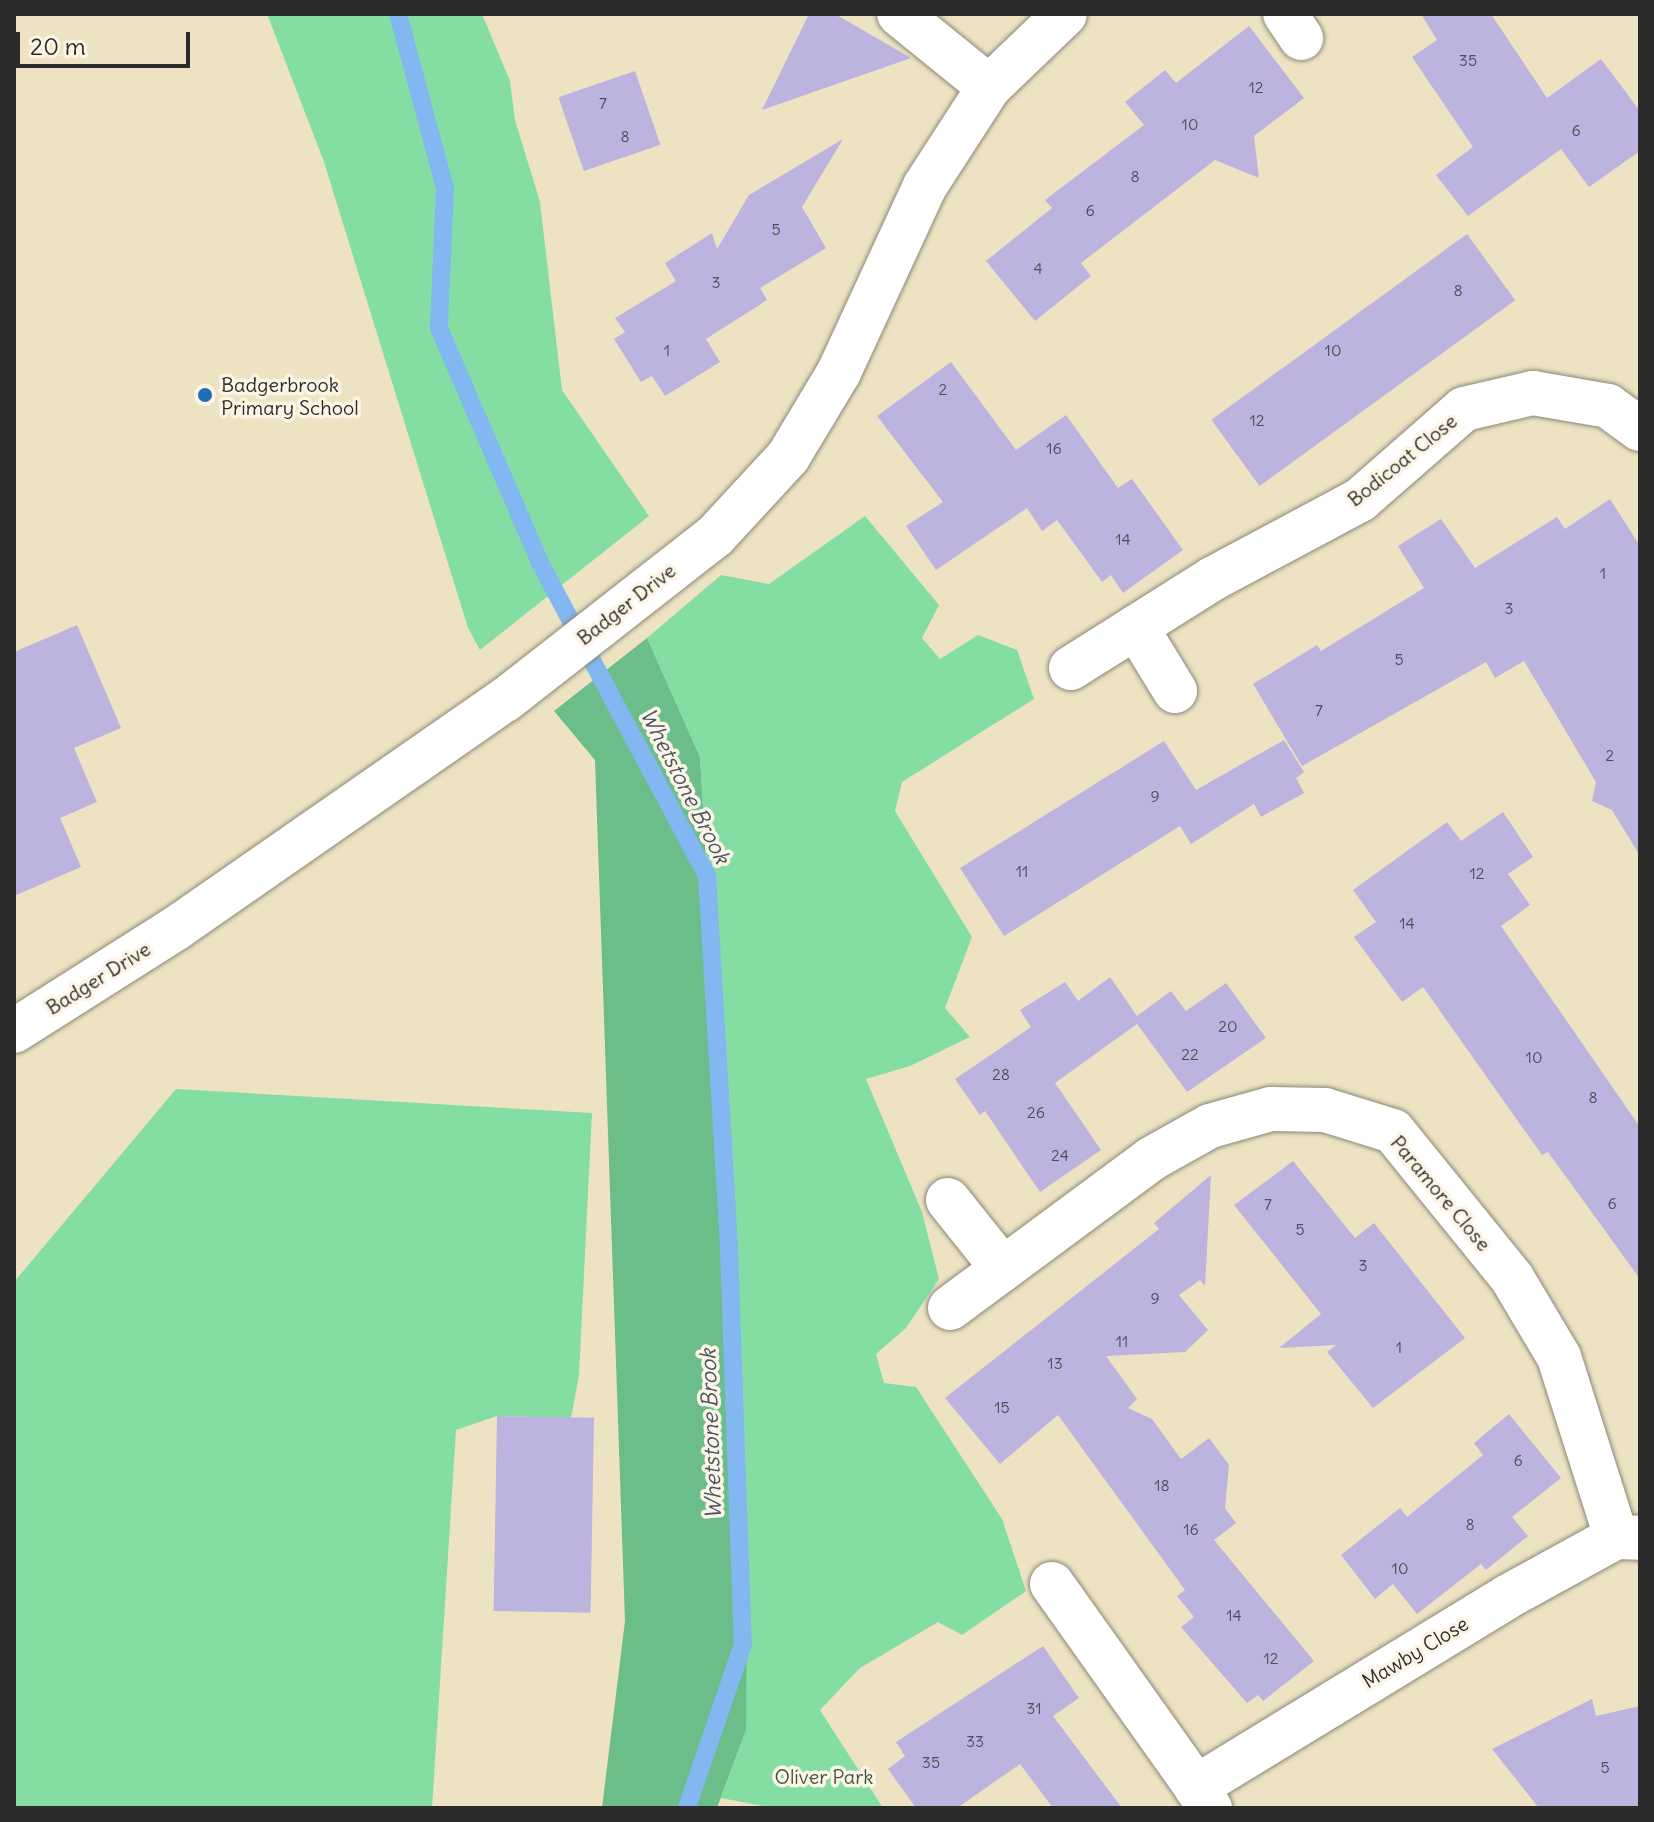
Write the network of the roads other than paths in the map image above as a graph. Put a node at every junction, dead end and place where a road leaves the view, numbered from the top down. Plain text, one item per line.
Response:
1 (899, 14) edge
2 (1065, 14) edge
3 (989, 87) junction
4 (1640, 429) edge
5 (1136, 627) junction
6 (1071, 668) dead end
7 (1175, 691) dead end
8 (14, 1031) edge
9 (948, 1200) dead end
10 (1003, 1269) junction
11 (950, 1308) dead end
12 (1628, 1537) edge
13 (1052, 1584) dead end
14 (1203, 1798) edge

1 - 3 street
2 - 3 street, Badger Drive
3 - 8 street, Badger Drive
4 - 5 street, Bodicoat Close
5 - 6 street, Bodicoat Close
5 - 7 street
9 - 10 street
10 - 11 street, Paramore Close
10 - 12 street, Paramore Close
12 - 14 street, Mawby Close
13 - 14 street, Mawby Close

